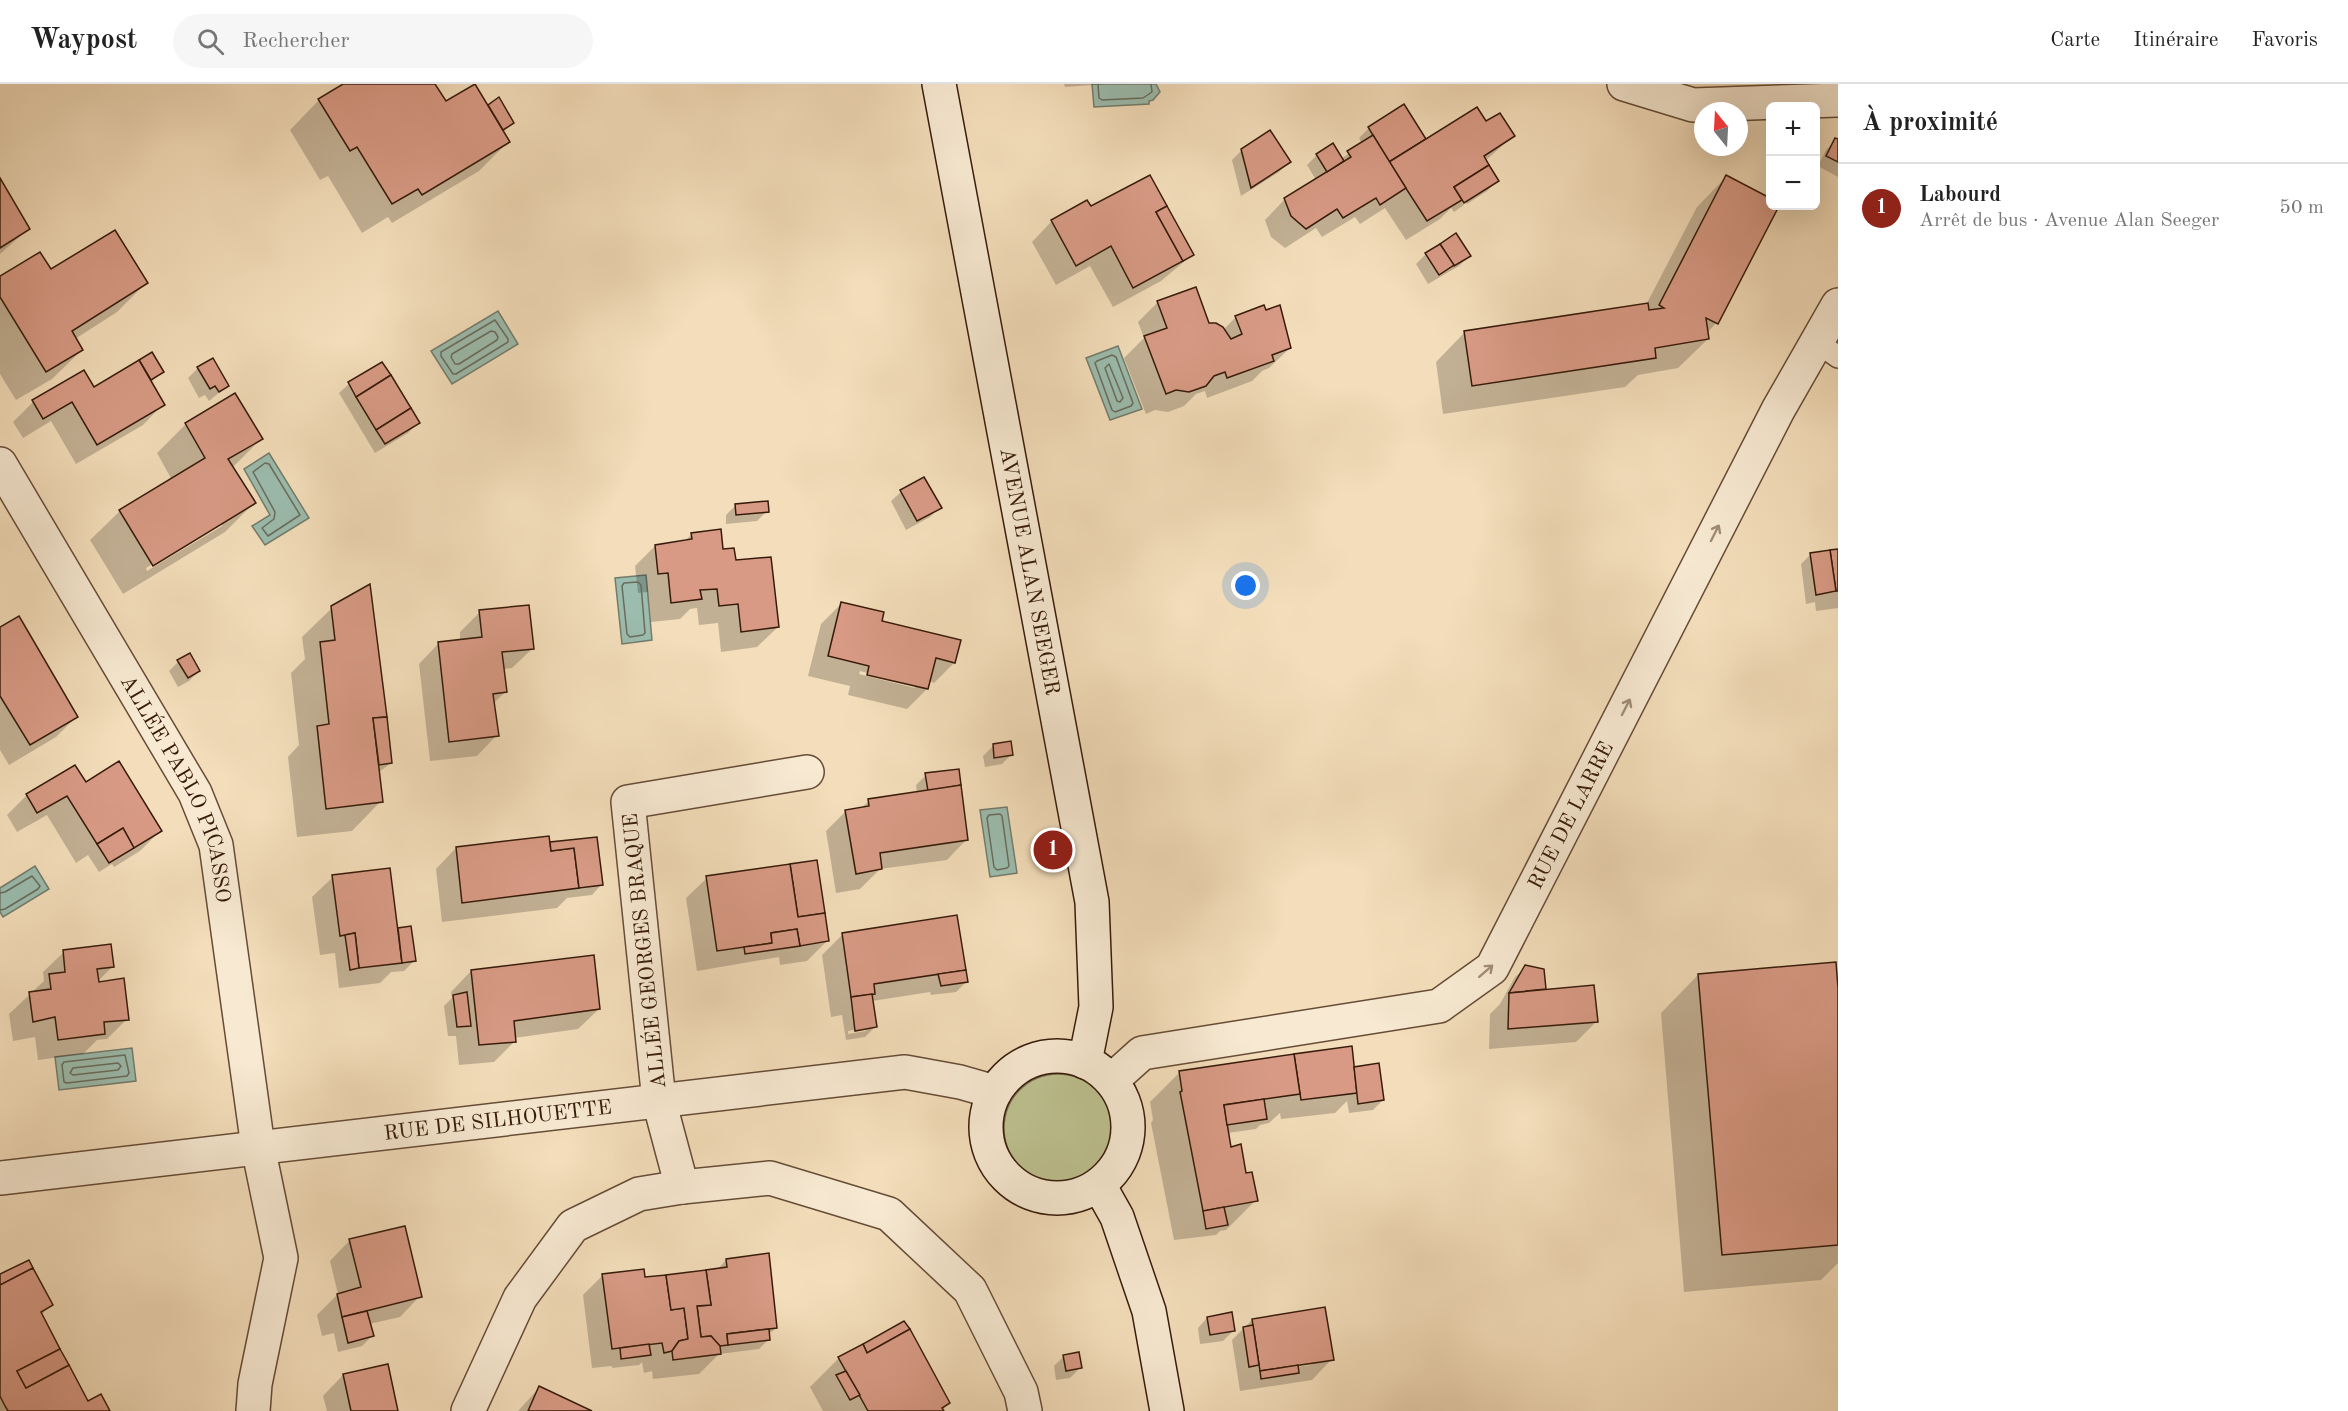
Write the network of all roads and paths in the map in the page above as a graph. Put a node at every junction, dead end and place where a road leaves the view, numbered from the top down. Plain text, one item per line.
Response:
1 (939, 84) edge
2 (1624, 84) edge
3 (1838, 100) edge
4 (1838, 305) edge
5 (1828, 350) edge
6 (0, 464) edge
7 (807, 772) dead end
8 (1085, 1062) junction
9 (1112, 1080) junction
10 (994, 1092) junction
11 (659, 1101) junction
12 (258, 1147) junction
13 (0, 1178) edge
14 (1098, 1185) junction
15 (682, 1187) junction
16 (253, 1411) edge
17 (468, 1411) edge
18 (1025, 1411) edge
19 (1167, 1411) edge

1 - 8 street, AVENUE ALAN SEEGER
2 - 3 street
4 - 5 street, RUE DE LARRE
9 -> 5 street, RUE DE LARRE
6 - 12 street, ALLÉE PABLO PICASSO
7 - 11 street, ALLÉE GEORGES BRAQUE
8 - 9 street
8 - 10 street
9 - 14 street
10 - 11 street, RUE DE SILHOUETTE
10 - 14 street
11 - 12 street, RUE DE SILHOUETTE
11 - 15 street
12 - 13 street, RUE DE SILHOUETTE
12 - 16 street, ALLÉE PABLO PICASSO
14 - 19 street
15 - 17 street
15 - 18 street

